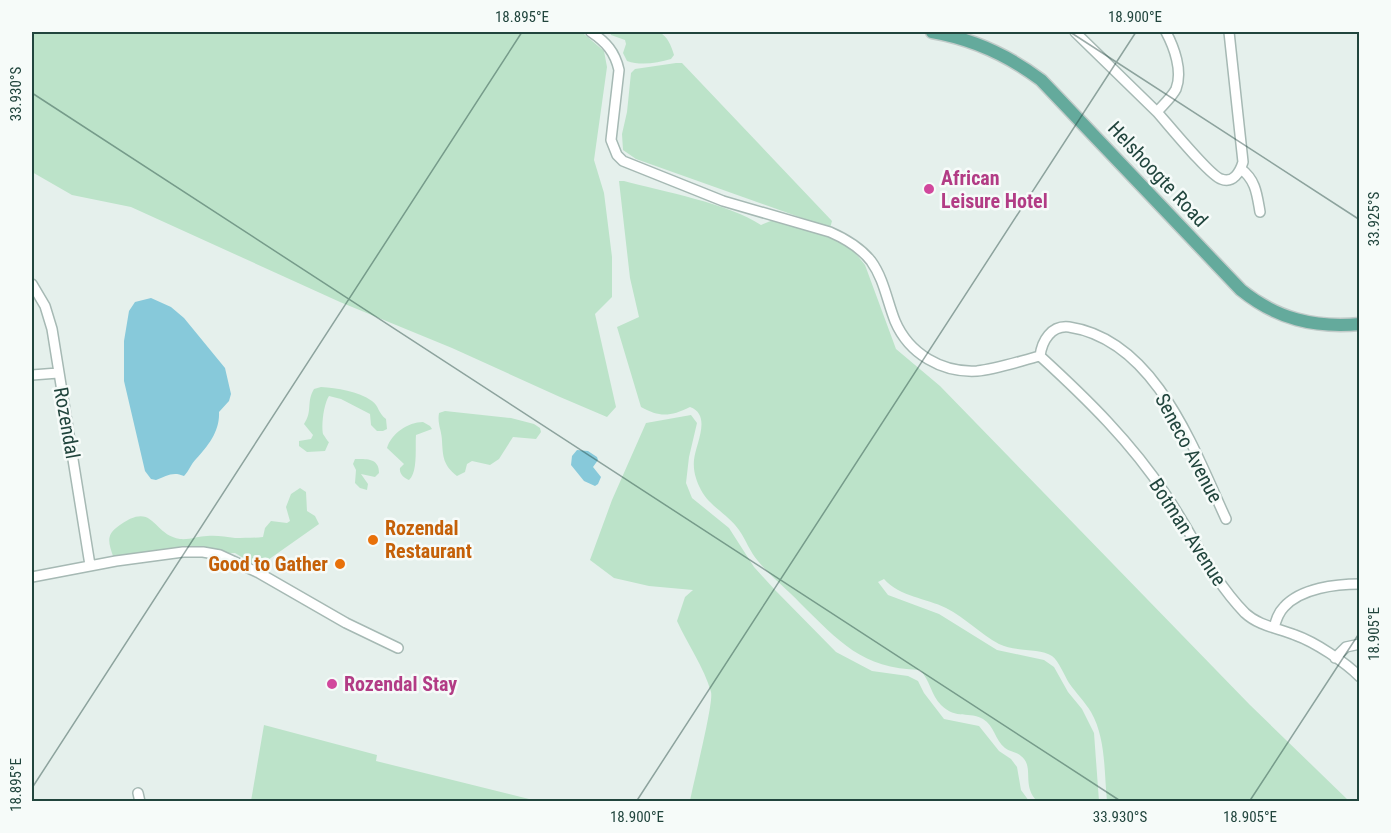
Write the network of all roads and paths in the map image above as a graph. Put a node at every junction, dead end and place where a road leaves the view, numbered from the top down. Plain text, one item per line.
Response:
1 (591, 32) edge
2 (932, 32) edge
3 (1075, 32) edge
4 (1166, 32) edge
5 (1229, 32) edge
6 (1157, 112) junction
7 (1241, 169) junction
8 (1260, 212) dead end
9 (32, 284) edge
10 (1359, 324) edge
11 (1040, 356) junction
12 (58, 373) junction
13 (32, 375) edge
14 (1226, 519) dead end
15 (90, 566) junction
16 (32, 578) edge
17 (1359, 584) edge
18 (1274, 628) junction
19 (1359, 644) edge
20 (398, 648) dead end
21 (1335, 658) junction
22 (1359, 677) edge

1 - 11 street
2 - 10 main road, Helshoogte Road
3 - 6 street
4 - 6 street
5 - 7 street
6 - 7 street
7 - 8 street
9 - 12 street, Rozendal
11 - 14 street, Seneco Avenue
11 - 18 street, Botman Avenue
12 - 13 street
12 - 15 street, Rozendal
15 - 16 street
15 - 20 street
17 - 18 street
18 - 21 street, Botman Avenue
19 - 21 street
21 - 22 street, Botman Avenue

